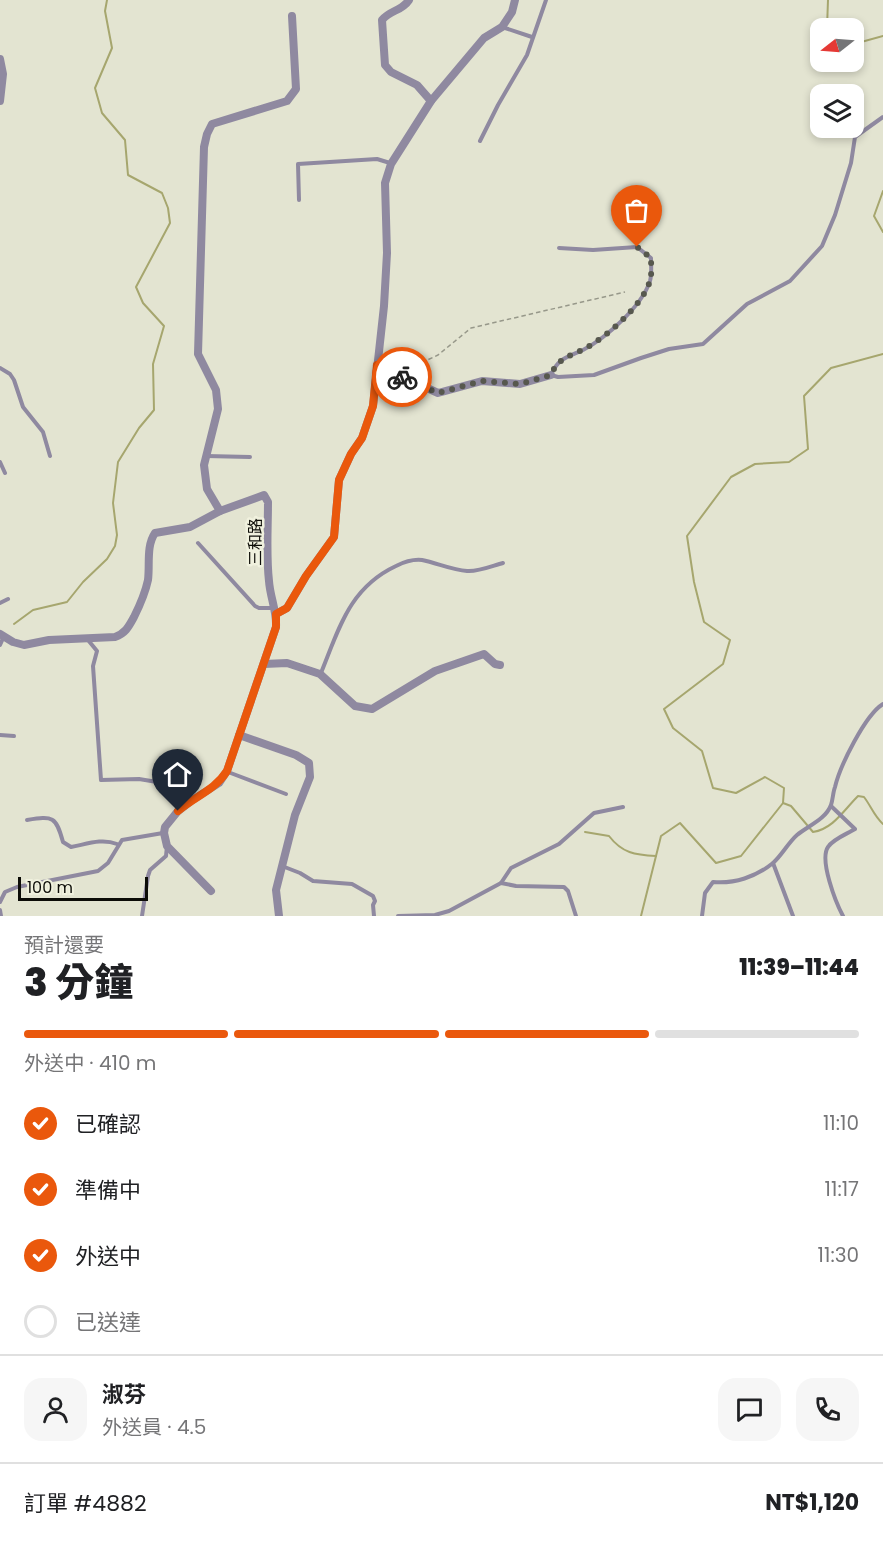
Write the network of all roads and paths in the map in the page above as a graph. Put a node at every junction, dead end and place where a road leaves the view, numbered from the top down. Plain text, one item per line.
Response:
1 (409, 0) edge
2 (515, 0) edge
3 (546, 0) edge
4 (292, 16) dead end
5 (501, 27) junction
6 (532, 37) junction
7 (0, 59) edge
8 (0, 101) edge
9 (431, 101) junction
10 (883, 117) edge
11 (480, 141) dead end
12 (391, 164) junction
13 (299, 200) dead end
14 (559, 248) dead end
15 (625, 292) dead end
16 (377, 365) junction
17 (0, 368) edge
18 (395, 374) junction
19 (551, 375) junction
20 (412, 397) dead end
21 (51, 456) dead end
22 (206, 456) junction
23 (250, 457) dead end
24 (0, 462) edge
25 (5, 473) dead end
26 (220, 511) junction
27 (198, 543) dead end
28 (503, 563) dead end
29 (8, 598) dead end
30 (0, 603) edge
31 (275, 611) junction
32 (2, 634) edge
33 (88, 640) junction
34 (0, 645) edge
35 (264, 664) junction
36 (500, 665) dead end
37 (320, 674) junction
38 (883, 704) edge
39 (0, 735) edge
40 (239, 735) junction
41 (14, 736) dead end
42 (227, 771) junction
43 (286, 794) dead end
44 (190, 801) junction
45 (831, 806) junction
46 (623, 807) dead end
47 (27, 820) dead end
48 (164, 833) junction
49 (117, 844) junction
50 (167, 846) junction
51 (773, 863) junction
52 (282, 866) junction
53 (501, 883) junction
54 (212, 891) dead end
55 (0, 900) edge
56 (0, 910) edge
57 (1, 916) edge
58 (142, 916) edge
59 (279, 916) edge
60 (374, 916) edge
61 (398, 916) edge
62 (576, 916) edge
63 (702, 916) edge
64 (793, 916) edge
65 (843, 916) edge

1 - 9 street
2 - 5 street
3 - 6 lane
4 - 22 street
5 - 6 lane
5 - 9 street
6 - 11 lane
7 - 8 street
9 - 12 street
10 - 19 lane
12 - 13 lane
12 - 16 street
14 - 19 lane
15 - 18 path
16 - 18 street
16 - 31 street
17 - 21 lane
18 - 19 street
18 - 20 path
22 - 23 lane
22 - 26 street
24 - 25 lane
26 - 31 street, 三和路
26 - 33 street, 三和路
27 - 31 lane
28 - 37 lane
29 - 30 lane
31 - 35 street, 三和路
32 - 33 street, 三和路
32 - 34 lane
33 - 44 lane
35 - 37 street
35 - 40 street, 三和路
36 - 37 street
38 - 45 lane
39 - 41 lane
40 - 42 street, 三和路
40 - 52 street
42 - 43 lane
42 - 44 street, 三和路
44 - 48 street, 三和路
45 - 51 lane
45 - 65 lane
46 - 53 lane
47 - 49 lane
48 - 49 lane
48 - 50 street
49 - 55 lane
50 - 54 street
50 - 58 lane
51 - 63 lane
51 - 64 lane
52 - 59 street
52 - 60 lane
53 - 61 lane
53 - 62 lane
56 - 57 lane

